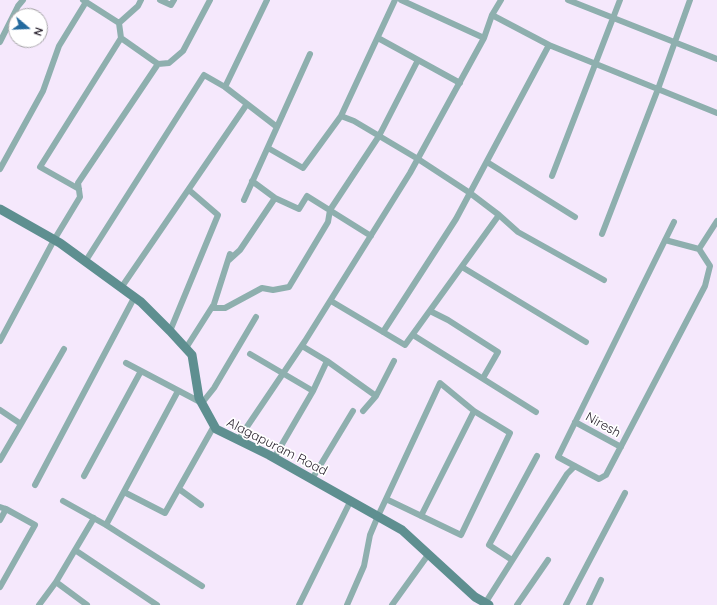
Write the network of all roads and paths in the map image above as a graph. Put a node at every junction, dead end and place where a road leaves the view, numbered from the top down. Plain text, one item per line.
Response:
1 (23, 0) edge
2 (141, 0) edge
3 (160, 0) edge
4 (174, 0) edge
5 (210, 0) edge
6 (267, 0) edge
7 (396, 0) edge
8 (400, 0) edge
9 (501, 0) edge
10 (568, 0) edge
11 (620, 0) edge
12 (690, 0) edge
13 (85, 1) edge
14 (492, 15) junction
15 (613, 19) junction
16 (119, 23) junction
17 (121, 38) junction
18 (378, 38) junction
19 (484, 38) junction
20 (0, 42) edge
21 (674, 43) junction
22 (549, 45) junction
23 (310, 54) dead end
24 (418, 60) junction
25 (717, 60) edge
26 (158, 64) junction
27 (595, 64) junction
28 (460, 83) junction
29 (225, 87) junction
30 (658, 89) junction
31 (247, 104) junction
32 (717, 113) edge
33 (341, 116) junction
34 (277, 127) junction
35 (379, 136) junction
36 (268, 148) junction
37 (418, 159) junction
38 (487, 162) junction
39 (0, 169) edge
40 (552, 176) dead end
41 (252, 181) junction
42 (79, 189) junction
43 (189, 190) junction
44 (470, 193) junction
45 (275, 198) junction
46 (244, 200) dead end
47 (0, 209) edge
48 (330, 210) junction
49 (499, 215) junction
50 (575, 216) dead end
51 (717, 221) edge
52 (674, 222) dead end
53 (602, 234) dead end
54 (371, 236) junction
55 (54, 240) junction
56 (665, 240) junction
57 (699, 249) junction
58 (230, 254) dead end
59 (228, 261) junction
60 (85, 262) junction
61 (462, 267) junction
62 (604, 280) dead end
63 (121, 288) junction
64 (134, 298) junction
65 (331, 301) junction
66 (212, 308) junction
67 (430, 311) junction
68 (256, 317) dead end
69 (170, 331) junction
70 (383, 332) junction
71 (413, 335) junction
72 (0, 341) edge
73 (586, 342) dead end
74 (302, 346) junction
75 (186, 348) junction
76 (64, 349) dead end
77 (250, 354) dead end
78 (327, 361) junction
79 (394, 361) dead end
80 (126, 363) dead end
81 (141, 371) junction
82 (283, 373) junction
83 (483, 378) junction
84 (178, 391) junction
85 (313, 391) junction
86 (376, 396) junction
87 (202, 403) junction
88 (0, 410) edge
89 (353, 411) dead end
90 (474, 411) junction
91 (363, 412) dead end
92 (536, 412) dead end
93 (575, 422) junction
94 (21, 424) junction
95 (214, 426) junction
96 (238, 440) junction
97 (621, 447) junction
98 (537, 456) dead end
99 (274, 458) junction
100 (0, 460) edge
101 (575, 466) junction
102 (84, 476) dead end
103 (312, 479) junction
104 (35, 484) dead end
105 (178, 489) junction
106 (124, 492) junction
107 (625, 493) dead end
108 (386, 499) junction
109 (351, 500) junction
110 (63, 501) dead end
111 (201, 505) dead end
112 (3, 508) edge
113 (378, 516) junction
114 (421, 516) junction
115 (94, 518) junction
116 (0, 520) edge
117 (106, 524) junction
118 (75, 550) junction
119 (428, 555) junction
120 (512, 560) junction
121 (548, 560) dead end
122 (602, 580) dead end
123 (56, 582) junction
124 (202, 586) dead end
125 (0, 587) edge
126 (486, 604) edge
127 (39, 605) edge
128 (87, 605) edge
129 (157, 605) edge
130 (299, 605) edge
131 (347, 605) edge
132 (392, 605) edge
133 (517, 605) edge
134 (566, 605) edge
135 (589, 605) edge

1 - 20 street
2 - 16 street
3 - 4 street
5 - 26 street
6 - 29 street
7 - 18 street
8 - 19 street
9 - 14 street
10 - 15 street
11 - 15 street
12 - 21 street
13 - 16 street
13 - 39 street
14 - 19 street
14 - 22 street
15 - 21 street
15 - 27 street
16 - 17 street
17 - 26 street
17 - 42 street
18 - 24 street
18 - 33 street
19 - 28 street
21 - 25 street
21 - 30 street
22 - 27 street
22 - 38 street
23 - 34 street
24 - 28 street
24 - 35 street
26 - 42 street
27 - 30 street
27 - 40 street
28 - 37 street
29 - 31 street
29 - 60 street
30 - 32 street
30 - 53 street
31 - 34 street
31 - 43 street
33 - 35 street
33 - 36 street
34 - 36 street
35 - 37 street
35 - 48 street
36 - 41 street
37 - 44 street
37 - 54 street
38 - 44 street
38 - 50 street
41 - 45 street
41 - 46 street
42 - 55 street
43 - 63 street
43 - 69 street
44 - 49 street
44 - 70 street
45 - 48 street
45 - 59 street
47 - 55 main road, Alagapuram Road
48 - 54 street
48 - 66 street
49 - 61 street
49 - 62 street
51 - 57 street
52 - 56 street
54 - 65 street
55 - 60 main road, Alagapuram Road
55 - 72 street
56 - 57 street
56 - 93 street
57 - 97 street
58 - 59 street
59 - 66 street
60 - 63 main road, Alagapuram Road
61 - 67 street
61 - 73 street
63 - 64 main road, Alagapuram Road
64 - 69 main road, Alagapuram Road
64 - 104 street
65 - 70 street
65 - 74 street
66 - 75 street
67 - 71 street
67 - 83 street
68 - 87 street
69 - 75 main road, Alagapuram Road
70 - 71 street
71 - 83 street
74 - 78 street
74 - 82 street
75 - 87 main road, Alagapuram Road
76 - 94 street
77 - 82 street
78 - 85 street
78 - 86 street
79 - 86 street
80 - 81 street
81 - 84 street
81 - 102 street
82 - 85 street
82 - 96 street
83 - 92 street
84 - 87 street
84 - 106 street
85 - 99 street
86 - 91 street
87 - 95 main road, Alagapuram Road
88 - 94 street
89 - 103 street
90 - 108 street
90 - 114 street
90 - 114 street
93 - 97 street, Niresh
93 - 101 street
94 - 100 street
95 - 96 main road, Alagapuram Road
95 - 105 street
96 - 99 main road, Alagapuram Road
97 - 101 street
98 - 120 street
99 - 103 main road, Alagapuram Road
101 - 120 street
103 - 109 main road, Alagapuram Road
105 - 106 street
105 - 111 street
106 - 117 street
107 - 134 street
108 - 113 street
108 - 114 street
109 - 113 main road, Alagapuram Road
109 - 130 street
110 - 115 street
112 - 116 street
112 - 125 street
113 - 119 main road, Alagapuram Road
113 - 131 street
115 - 117 street
115 - 118 street
117 - 124 street
118 - 123 street
118 - 129 street
119 - 126 main road, Alagapuram Road
119 - 132 street
120 - 126 street
121 - 133 street
122 - 135 street
123 - 127 street
123 - 128 street

